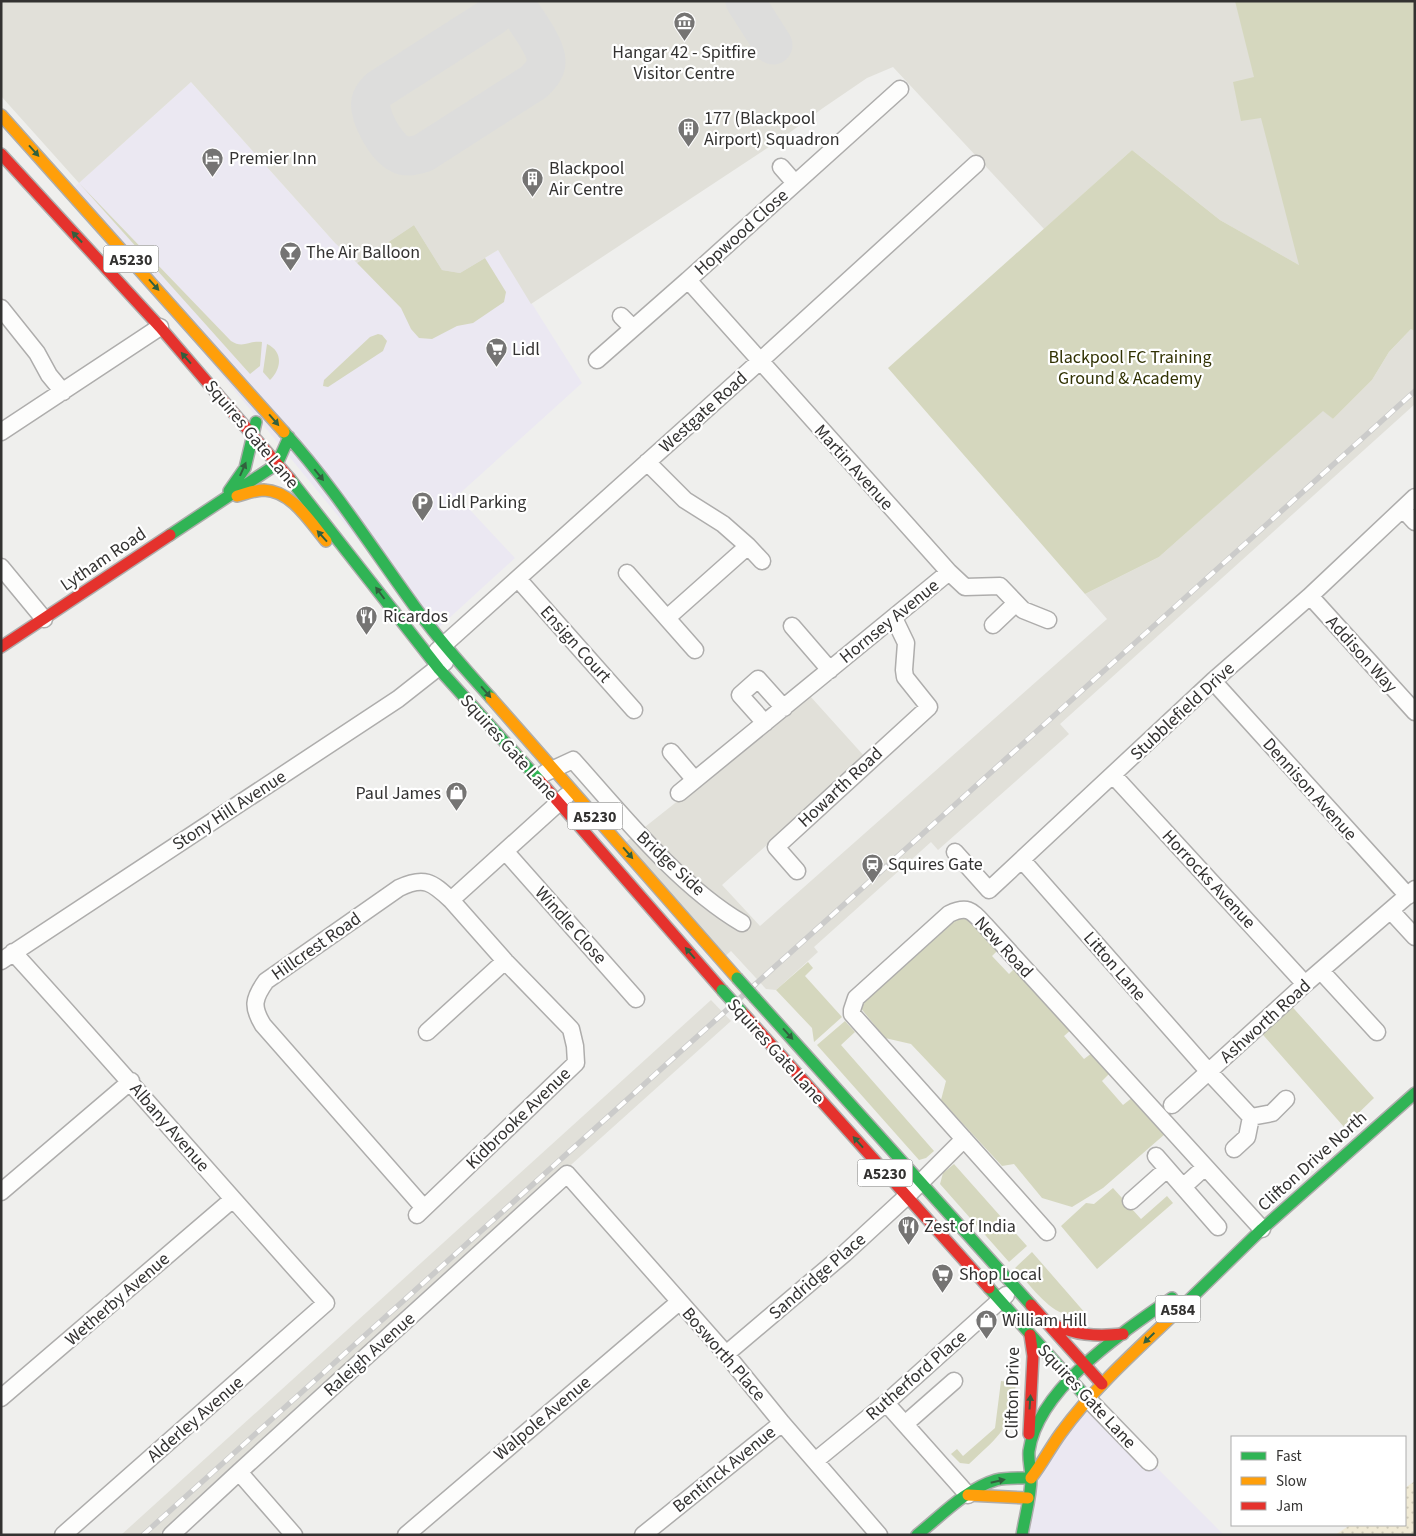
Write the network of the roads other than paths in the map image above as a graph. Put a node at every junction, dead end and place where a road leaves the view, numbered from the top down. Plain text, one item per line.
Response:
1 (900, 89) dead end
2 (1, 115) edge
3 (1, 154) edge
4 (976, 164) dead end
5 (781, 167) dead end
6 (795, 183) junction
7 (688, 280) junction
8 (1, 308) edge
9 (621, 316) dead end
10 (160, 327) junction
11 (633, 328) junction
12 (597, 360) dead end
13 (760, 361) junction
14 (63, 392) junction
15 (260, 404) junction
16 (1, 432) edge
17 (252, 434) junction
18 (288, 437) junction
19 (647, 462) junction
20 (277, 464) junction
21 (1415, 497) edge
22 (224, 499) junction
23 (1403, 509) junction
24 (1415, 522) edge
25 (748, 546) junction
26 (762, 560) dead end
27 (358, 564) junction
28 (1, 566) edge
29 (949, 572) junction
30 (627, 573) dead end
31 (518, 579) junction
32 (1310, 596) junction
33 (1016, 603) junction
34 (667, 618) junction
35 (894, 618) junction
36 (44, 619) junction
37 (1048, 620) dead end
38 (993, 625) dead end
39 (792, 626) dead end
40 (1, 648) edge
41 (449, 650) junction
42 (694, 650) dead end
43 (434, 663) junction
44 (830, 670) junction
45 (1213, 682) junction
46 (784, 708) junction
47 (634, 710) dead end
48 (1415, 712) edge
49 (765, 723) junction
50 (671, 752) dead end
51 (553, 768) junction
52 (1113, 774) junction
53 (537, 777) junction
54 (695, 780) junction
55 (572, 790) junction
56 (679, 793) dead end
57 (559, 803) junction
58 (505, 852) junction
59 (955, 852) dead end
60 (1022, 860) junction
61 (797, 871) dead end
62 (1411, 892) edge
63 (452, 900) junction
64 (1391, 911) junction
65 (742, 923) dead end
66 (1415, 937) edge
67 (7, 956) edge
68 (505, 960) junction
69 (1321, 971) junction
70 (1305, 984) junction
71 (636, 999) dead end
72 (427, 1032) dead end
73 (1377, 1032) dead end
74 (1208, 1072) junction
75 (131, 1081) junction
76 (1415, 1093) edge
77 (1286, 1099) dead end
78 (1172, 1105) dead end
79 (1252, 1117) junction
80 (964, 1140) junction
81 (1234, 1149) dead end
82 (1156, 1156) dead end
83 (1205, 1167) junction
84 (1168, 1169) junction
85 (567, 1174) joint
86 (920, 1182) junction
87 (1183, 1186) junction
88 (1, 1192) edge
89 (906, 1197) junction
90 (233, 1200) junction
91 (1131, 1201) dead end
92 (420, 1212) joint
93 (1218, 1227) dead end
94 (1262, 1229) junction
95 (1048, 1232) dead end
96 (1234, 1255) junction
97 (1014, 1288) junction
98 (1000, 1301) junction
99 (679, 1302) junction
100 (326, 1303) joint
101 (1042, 1320) junction
102 (1123, 1334) junction
103 (1030, 1335) junction
104 (726, 1354) junction
105 (1084, 1365) junction
106 (1070, 1379) junction
107 (954, 1381) dead end
108 (1102, 1384) junction
109 (1, 1398) edge
110 (1088, 1399) junction
111 (886, 1403) junction
112 (782, 1423) junction
113 (905, 1424) junction
114 (1029, 1451) junction
115 (816, 1460) junction
116 (1149, 1462) dead end
117 (239, 1472) junction
118 (1030, 1478) junction
119 (968, 1495) junction
120 (1028, 1498) junction
121 (63, 1535) edge
122 (171, 1535) edge
123 (294, 1535) edge
124 (406, 1535) edge
125 (643, 1535) edge
126 (879, 1535) edge
127 (917, 1535) edge
128 (1022, 1535) edge

1 - 6 street, Hopwood Close
2 -> 15 main road, Squires Gate Lane / A5230
10 -> 3 main road, Squires Gate Lane / A5230
4 - 13 street, Westgate Road
5 - 6 street, Hopwood Close
6 - 7 street, Hopwood Close
7 - 11 street, Hopwood Close
7 - 13 street, Hopwood Close
8 - 14 street
9 - 11 street
10 - 14 street
17 -> 10 main road, Squires Gate Lane / A5230
11 - 12 street, Hopwood Close
13 - 19 street, Westgate Road
13 - 29 street, Martin Avenue
14 - 16 street
15 - 17 main road, Lytham Road
15 -> 18 main road, Squires Gate Lane / A5230
17 - 20 main road, Squires Gate Lane / A5230
22 -> 17 main road, Lytham Road
18 - 20 main road
18 -> 41 main road, Squires Gate Lane / A5230
19 - 25 street
19 - 31 street, Westgate Road
20 - 22 main road, Lytham Road
20 - 27 main road, Squires Gate Lane / A5230
21 - 23 street, Stubblefield Drive
27 -> 22 main road
22 - 36 main road, Lytham Road
23 - 24 street
23 - 32 street, Stubblefield Drive
25 - 26 street
25 - 34 street
43 -> 27 main road, Squires Gate Lane / A5230
28 - 36 street
29 - 33 street, Martin Avenue
29 - 35 street, Hornsey Avenue
30 - 34 street
31 - 41 street, Westgate Road
31 - 47 street, Ensign Court
32 - 45 street, Stubblefield Drive
32 - 48 street, Addison Way
33 - 37 street, Martin Avenue
33 - 38 street
34 - 42 street
35 - 44 street, Hornsey Avenue
35 - 61 street, Howarth Road
36 - 40 main road, Lytham Road
39 - 44 street, Hornsey Avenue
41 - 43 street, Stony Hill Avenue
41 -> 51 main road, Squires Gate Lane / A5230
43 - 53 main road, Squires Gate Lane / A5230
43 - 67 street, Stony Hill Avenue
44 - 46 street, Hornsey Avenue
45 - 52 street, Stubblefield Drive
45 - 62 street, Dennison Avenue
46 - 49 street, Hornsey Avenue
46 - 49 street
49 - 54 street, Hornsey Avenue
50 - 54 street
51 - 53 street, Bridge Side
51 - 55 main road, Squires Gate Lane / A5230
51 - 65 street, Bridge Side
52 - 60 street, Stubblefield Drive
52 - 70 street, Horrocks Avenue
53 - 57 main road, Squires Gate Lane / A5230
54 - 56 street, Hornsey Avenue
55 - 57 street
55 -> 86 main road, Squires Gate Lane / A5230, bridge
57 - 58 street
89 -> 57 main road, Squires Gate Lane / A5230, bridge
58 - 63 street
58 - 71 street, Windle Close
59 - 60 street, Stubblefield Drive
60 - 74 street, Litton Lane
62 - 64 street, Ashworth Road
63 - 68 street, Kidbrooke Avenue
63 - 92 street, Hillcrest Road
64 - 66 street
64 - 69 street, Ashworth Road
67 - 75 street, Albany Avenue
68 - 72 street
68 - 92 street, Kidbrooke Avenue
69 - 70 street, Ashworth Road
69 - 73 street, Ashworth Road
70 - 74 street, Ashworth Road
74 - 78 street, Ashworth Road
74 - 79 street, Ashworth Road
75 - 88 street
75 - 90 street, Albany Avenue
76 - 94 main road, Clifton Drive North / A584
77 - 79 street
79 - 81 street
80 - 83 street, New Road
80 - 86 street
80 - 95 street, New Road
82 - 84 street
83 - 87 street
83 - 94 street, New Road
84 - 87 street
84 - 91 street
85 - 99 street, Bosworth Place
85 - 117 street, Raleigh Avenue
86 - 89 street, Sandridge Place
86 - 97 main road, Squires Gate Lane / A5230
87 - 93 street
89 - 98 main road, Squires Gate Lane / A5230
89 - 104 street, Sandridge Place
90 - 100 street, Albany Avenue
90 - 109 street, Wetherby Avenue
94 - 96 main road, Clifton Drive North / A584
96 - 102 main road, Clifton Drive North / A584
96 -> 108 main road, Clifton Drive North / A584
97 - 98 street, Rutherford Place
97 - 101 main road, Squires Gate Lane / A5230
98 - 103 main road, Squires Gate Lane / A5230
98 - 111 street, Rutherford Place
99 - 104 street, Bosworth Place
99 - 124 street, Walpole Avenue
100 - 121 street, Alderley Avenue
101 - 102 main road, Squires Gate Lane / A5230
101 - 105 main road, Squires Gate Lane
102 - 105 main road, Clifton Drive North / A584
103 - 106 main road, Squires Gate Lane / A5230
114 -> 103 main road, Clifton Drive
104 - 112 street, Bosworth Place
105 - 106 main road, A584
105 - 108 main road, Squires Gate Lane
106 - 110 main road, Squires Gate Lane / A5230
106 - 114 main road, A584
107 - 113 street
108 - 110 main road, Clifton Drive North / A584
110 - 116 street, Squires Gate Lane
110 - 118 main road, A584
111 - 113 street
111 - 115 street, Rutherford Place
112 - 115 street, Bosworth Place
112 - 125 street, Bentinck Avenue
113 - 119 street
114 - 118 main road, A584
115 - 126 street, Bosworth Place
117 - 122 street, Raleigh Avenue
117 - 123 street
119 -> 118 main road
118 - 120 main road, A584
119 - 120 main road
119 - 127 main road
120 - 128 main road, A584

